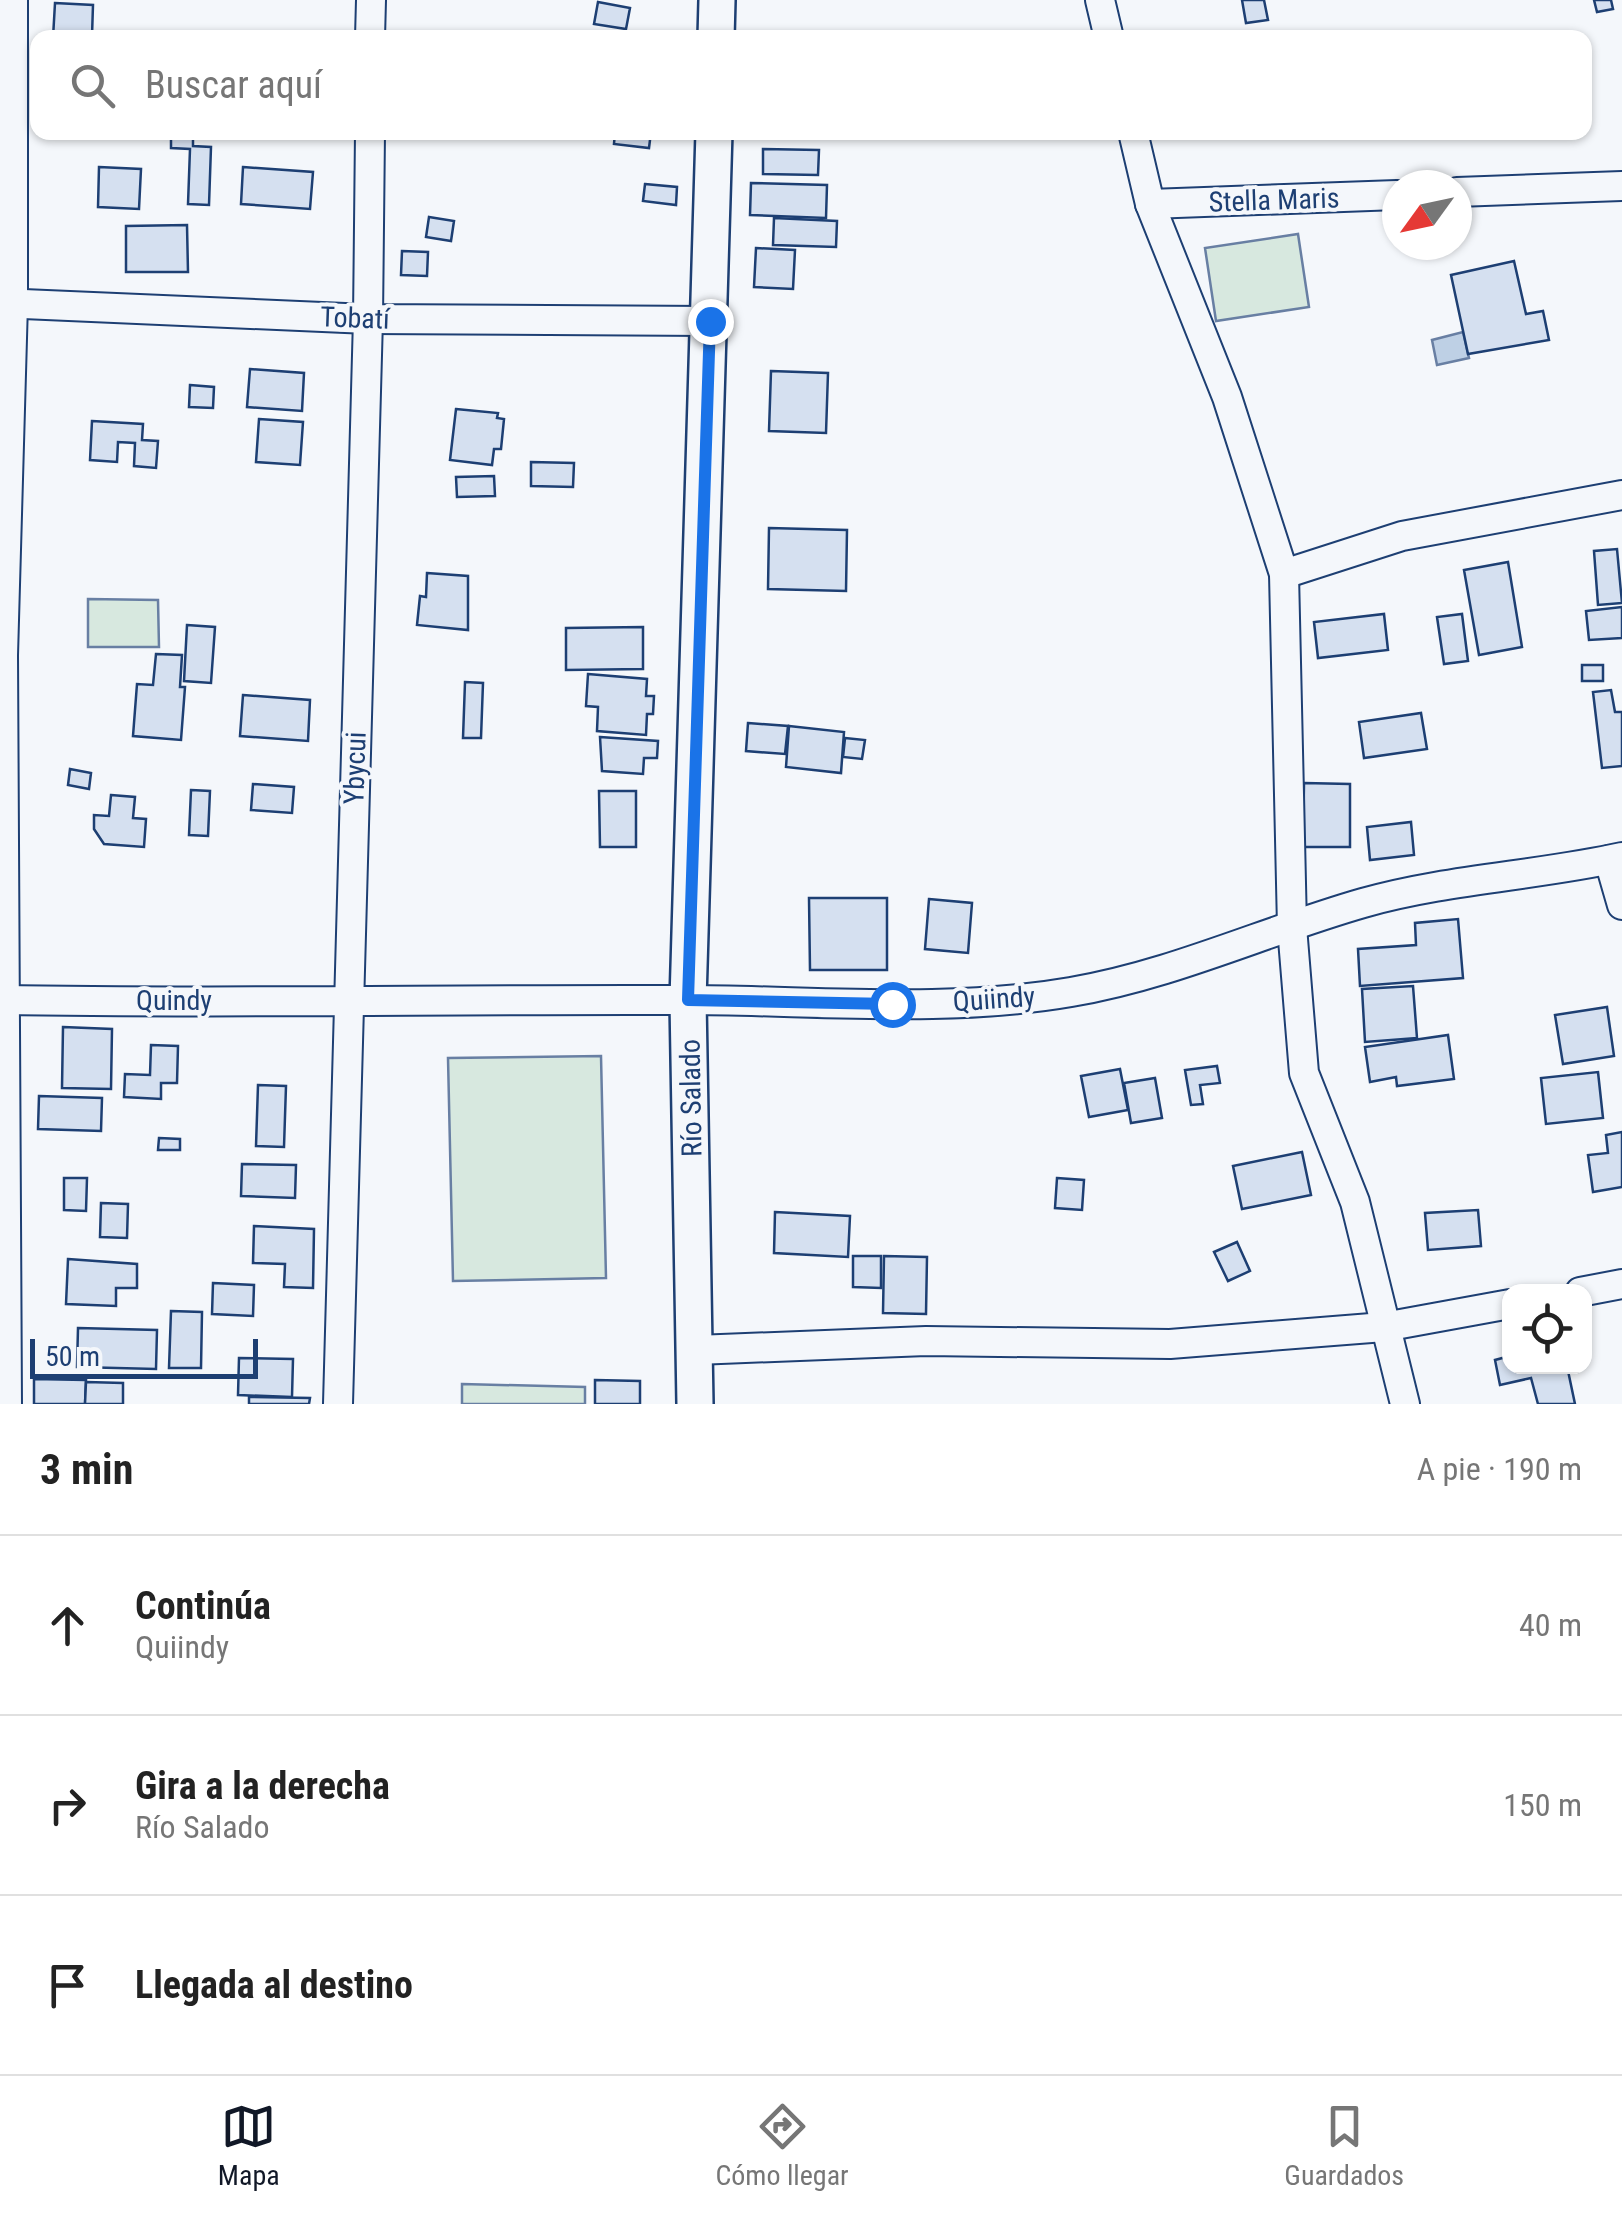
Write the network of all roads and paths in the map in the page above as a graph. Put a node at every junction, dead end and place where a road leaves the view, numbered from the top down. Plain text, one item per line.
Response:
1 (13, 0) edge
2 (371, 0) edge
3 (717, 0) edge
4 (1100, 0) edge
5 (370, 30) edge
6 (716, 30) edge
7 (1107, 30) edge
8 (370, 140) edge
9 (714, 140) edge
10 (1134, 140) edge
11 (1622, 186) edge
12 (1472, 191) edge
13 (1382, 196) edge
14 (1150, 204) junction
15 (7, 303) edge
16 (368, 319) junction
17 (710, 321) junction
18 (1622, 495) edge
19 (1284, 574) junction
20 (1, 655) edge
21 (1616, 858) edge
22 (1622, 905) edge
23 (1292, 928) junction
24 (4, 1000) edge
25 (688, 1000) junction
26 (348, 1001) junction
27 (1622, 1284) edge
28 (1592, 1290) edge
29 (1502, 1305) edge
30 (1384, 1327) junction
31 (4, 1344) edge
32 (696, 1350) junction
33 (6, 1404) edge
34 (338, 1404) edge
35 (695, 1404) edge
36 (1405, 1404) edge

1 - 15 street
2 - 5 street
3 - 6 street
4 - 7 street
8 - 16 street, Ybycui
9 - 17 street, Río Salado
10 - 14 street
11 - 12 street
13 - 14 street, Stella Maris
14 - 19 street
15 - 16 street, Tobatí
15 - 20 street
16 - 17 street, Tobatí
16 - 26 street, Ybycui
17 - 25 street, Río Salado
18 - 19 street
19 - 23 street
20 - 24 street
21 - 22 street
21 - 23 street, Quiindy
23 - 25 street, Quiindy
23 - 30 street
24 - 26 street, Quindy
24 - 31 street
25 - 26 street, Quiindy
25 - 32 street, Río Salado
26 - 34 street, Ybycui
27 - 28 street
29 - 30 street
30 - 32 street
30 - 36 street
31 - 33 street
32 - 35 street, Río Salado

